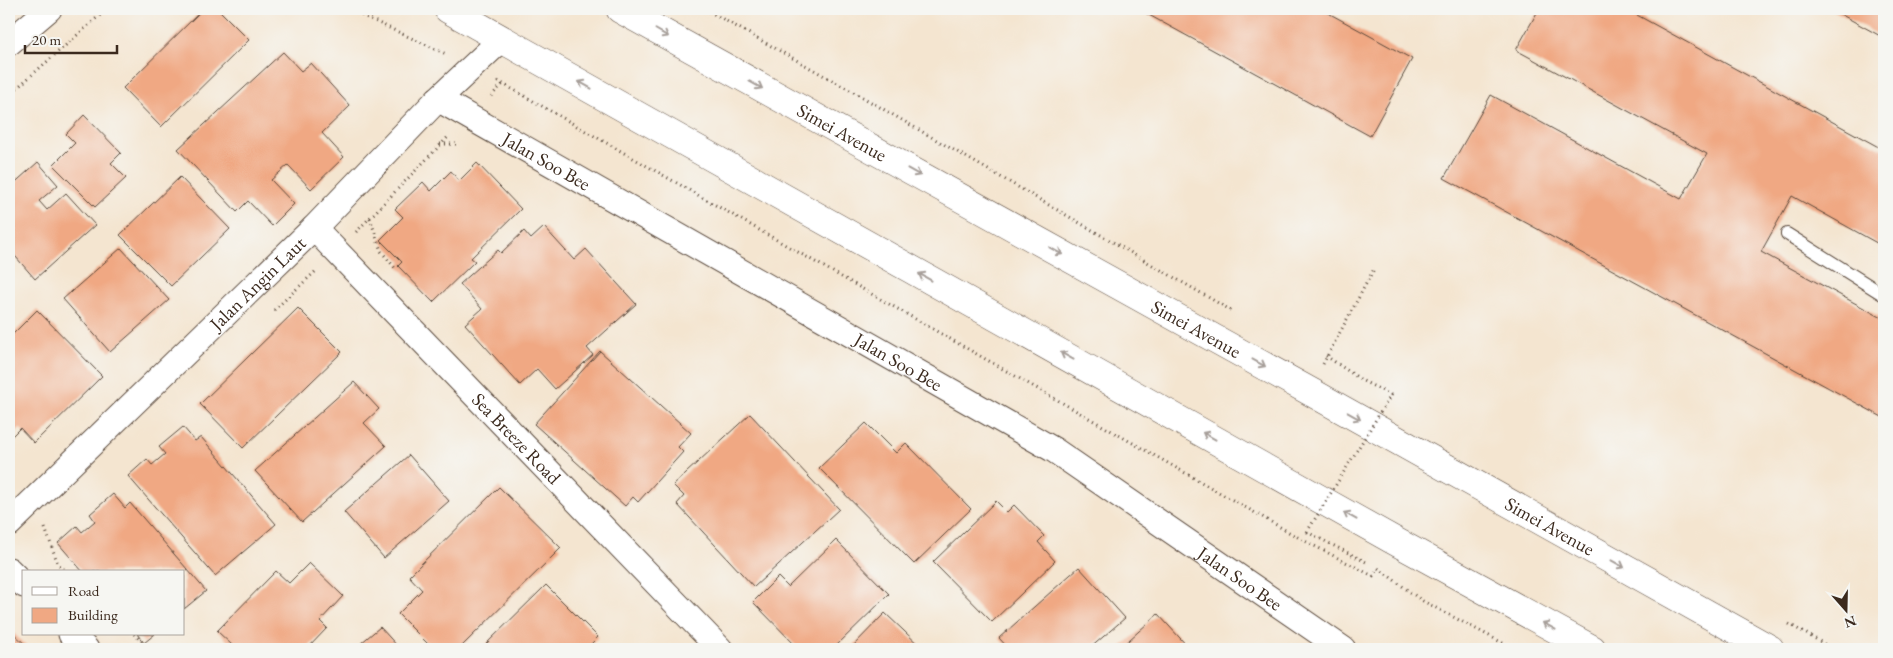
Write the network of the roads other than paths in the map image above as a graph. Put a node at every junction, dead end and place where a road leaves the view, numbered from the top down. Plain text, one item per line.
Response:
1 (49, 9) edge
2 (448, 9) edge
3 (620, 9) edge
4 (502, 39) junction
5 (9, 43) edge
6 (438, 99) junction
7 (314, 228) junction
8 (1787, 234) dead end
9 (1884, 295) edge
10 (9, 524) edge
11 (9, 570) edge
12 (22, 583) edge
13 (73, 636) edge
14 (86, 649) edge
15 (720, 649) edge
16 (1342, 649) edge
17 (1592, 649) edge
18 (1770, 649) edge

1 - 5 street
2 - 4 main road
3 -> 18 main road, Simei Avenue
4 - 6 street, Jalan Angin Laut
17 -> 4 main road
6 - 7 street, Jalan Angin Laut
6 - 16 street, Jalan Soo Bee
7 - 10 street, Jalan Angin Laut
7 - 15 street, Sea Breeze Road
8 - 9 lane
11 - 12 street
13 - 14 street

